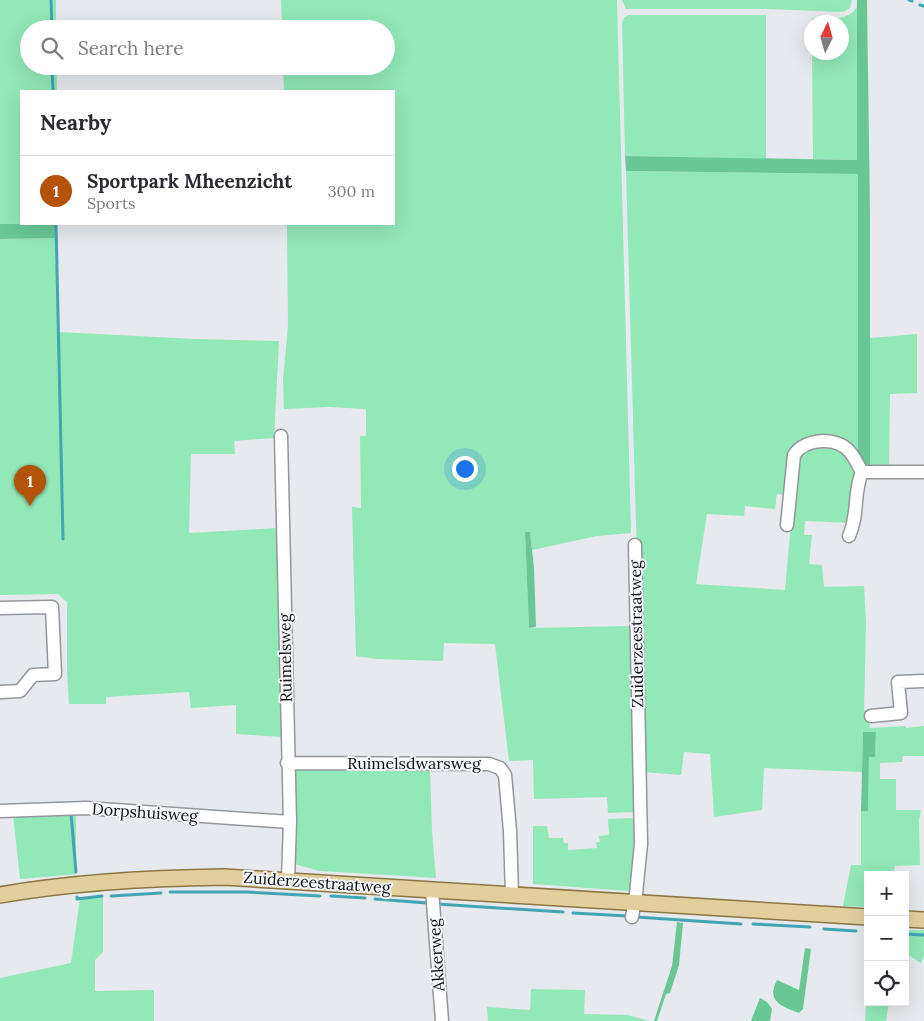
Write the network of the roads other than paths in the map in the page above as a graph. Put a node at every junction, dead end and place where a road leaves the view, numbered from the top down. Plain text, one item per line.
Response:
1 (281, 436) dead end
2 (862, 472) junction
3 (924, 472) edge
4 (787, 525) dead end
5 (849, 536) dead end
6 (635, 545) dead end
7 (0, 608) edge
8 (924, 681) edge
9 (0, 692) edge
10 (871, 716) dead end
11 (288, 763) junction
12 (0, 811) edge
13 (290, 822) junction
14 (288, 880) junction
15 (432, 890) junction
16 (0, 895) edge
17 (512, 895) junction
18 (633, 910) junction
19 (864, 917) edge
20 (909, 919) edge
21 (924, 920) edge
22 (442, 1021) edge

1 - 11 street, Ruimelsweg
2 - 3 street
2 - 4 street
2 - 5 street
6 - 18 street, Zuiderzeestraatweg
7 - 9 street
8 - 10 street
11 - 13 street, Ruimelsweg
11 - 17 street, Ruimelsdwarsweg
12 - 13 street, Dorpshuisweg
13 - 14 street, Ruimelsweg
14 - 15 main road, Zuiderzeestraatweg
14 - 16 main road, Zuiderzeestraatweg
15 - 17 main road, Zuiderzeestraatweg
15 - 22 street, Akkerweg
17 - 18 main road, Zuiderzeestraatweg
18 - 19 main road, Zuiderzeestraatweg
20 - 21 main road

